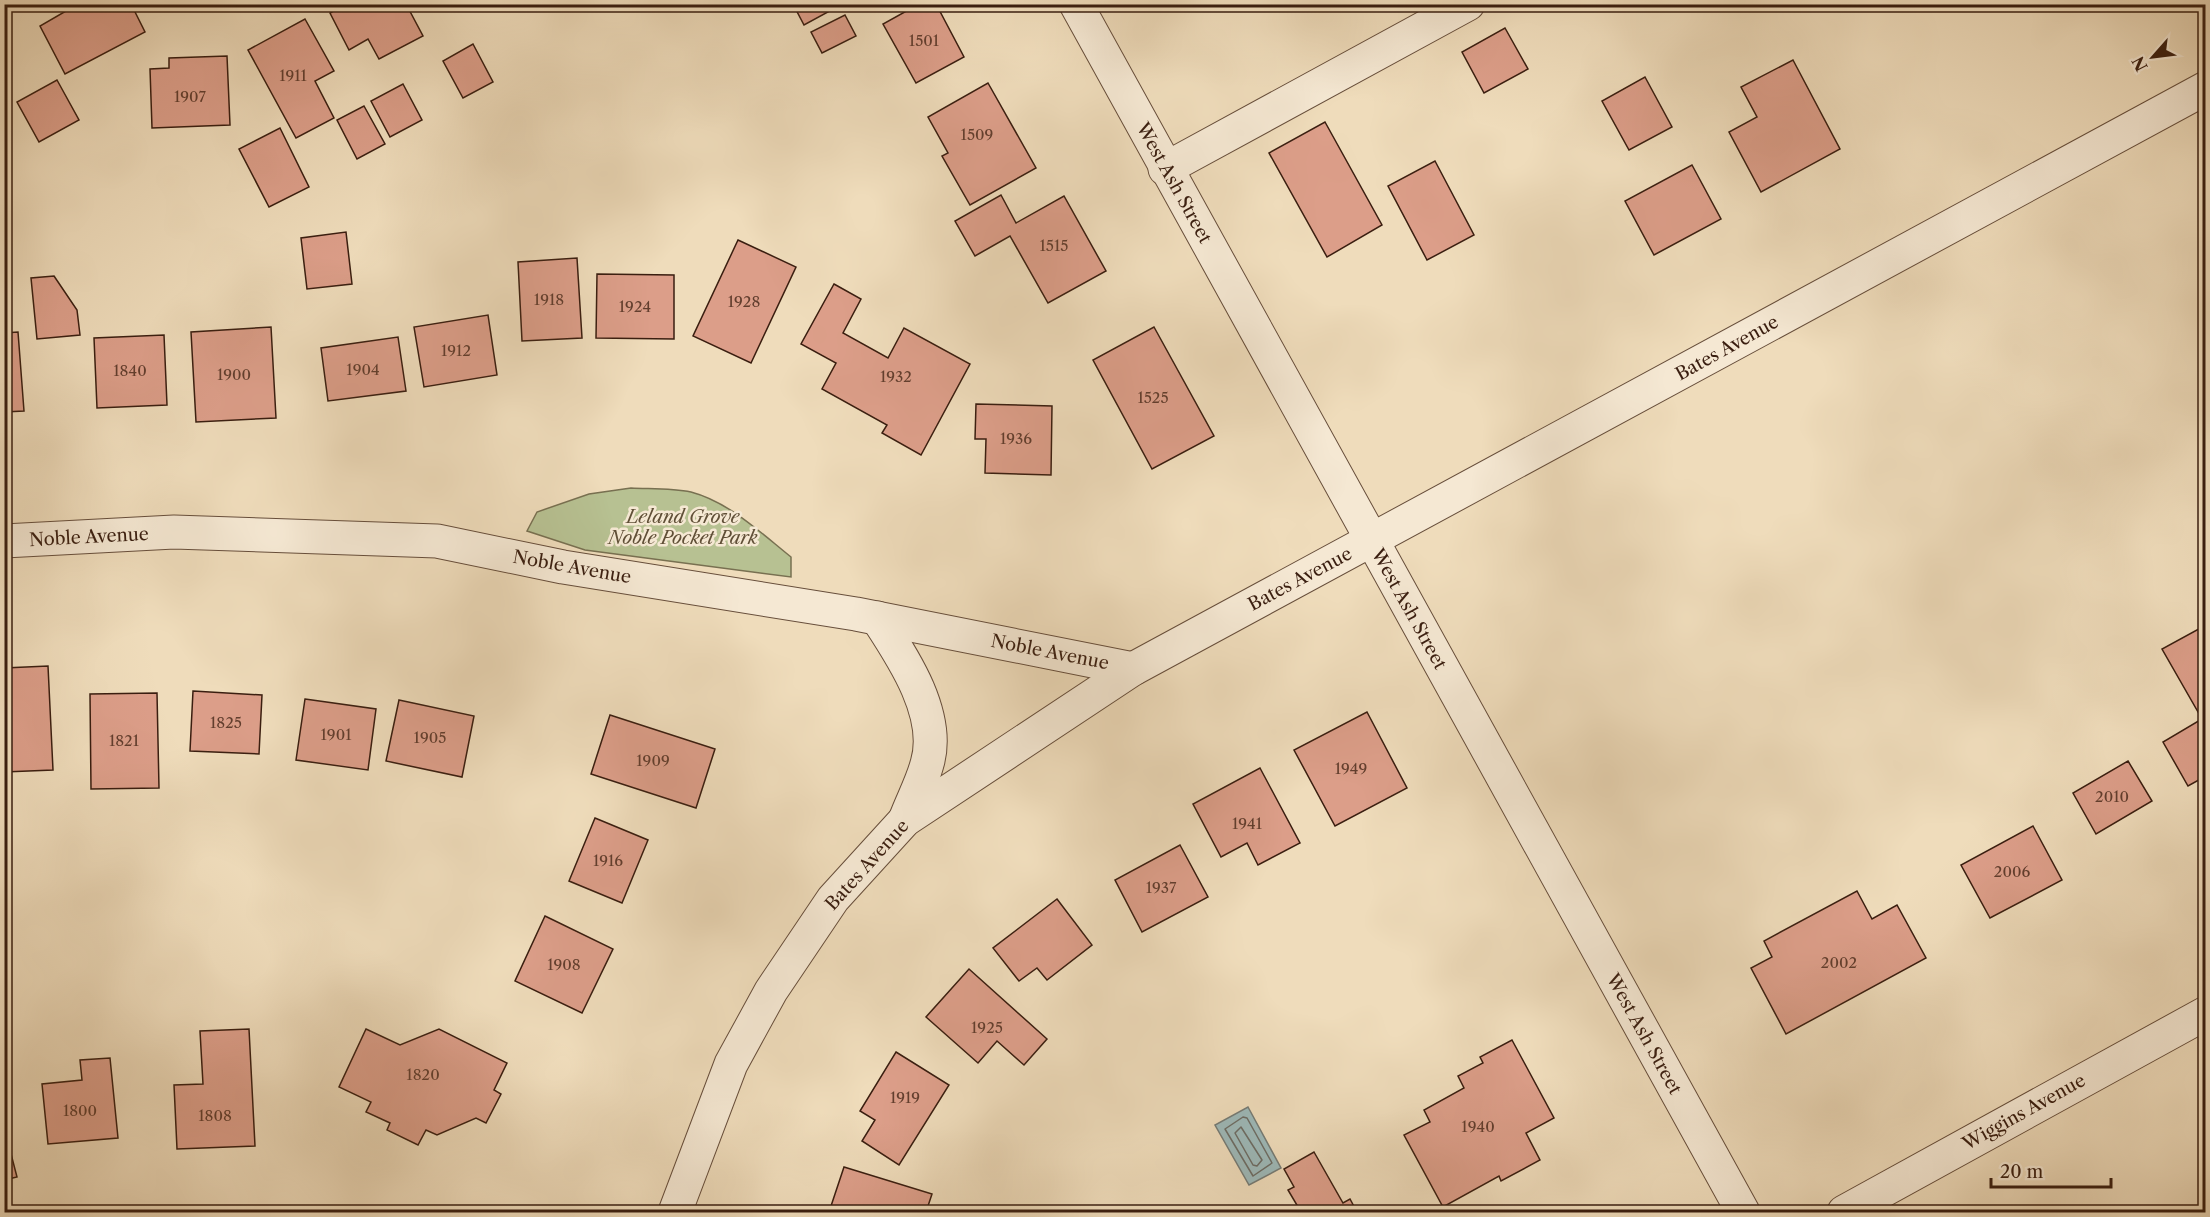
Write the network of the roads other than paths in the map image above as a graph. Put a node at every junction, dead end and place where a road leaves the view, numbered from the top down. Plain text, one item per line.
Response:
1 (1076, 4) edge
2 (1468, 4) edge
3 (2205, 88) edge
4 (1166, 169) junction
5 (4, 541) edge
6 (1372, 541) junction
7 (877, 618) junction
8 (1133, 669) junction
9 (905, 820) junction
10 (2205, 1013) edge
11 (675, 1212) edge
12 (1743, 1212) edge
13 (1844, 1212) edge

1 - 4 street, West Ash Street
2 - 4 street
3 - 6 street, Bates Avenue
4 - 6 street, West Ash Street
5 - 7 street, Noble Avenue
6 - 8 street, Bates Avenue
6 - 12 street, West Ash Street
7 - 8 street, Noble Avenue
7 - 9 street
8 - 9 street, Bates Avenue
9 - 11 street, Bates Avenue
10 - 13 street, Wiggins Avenue

